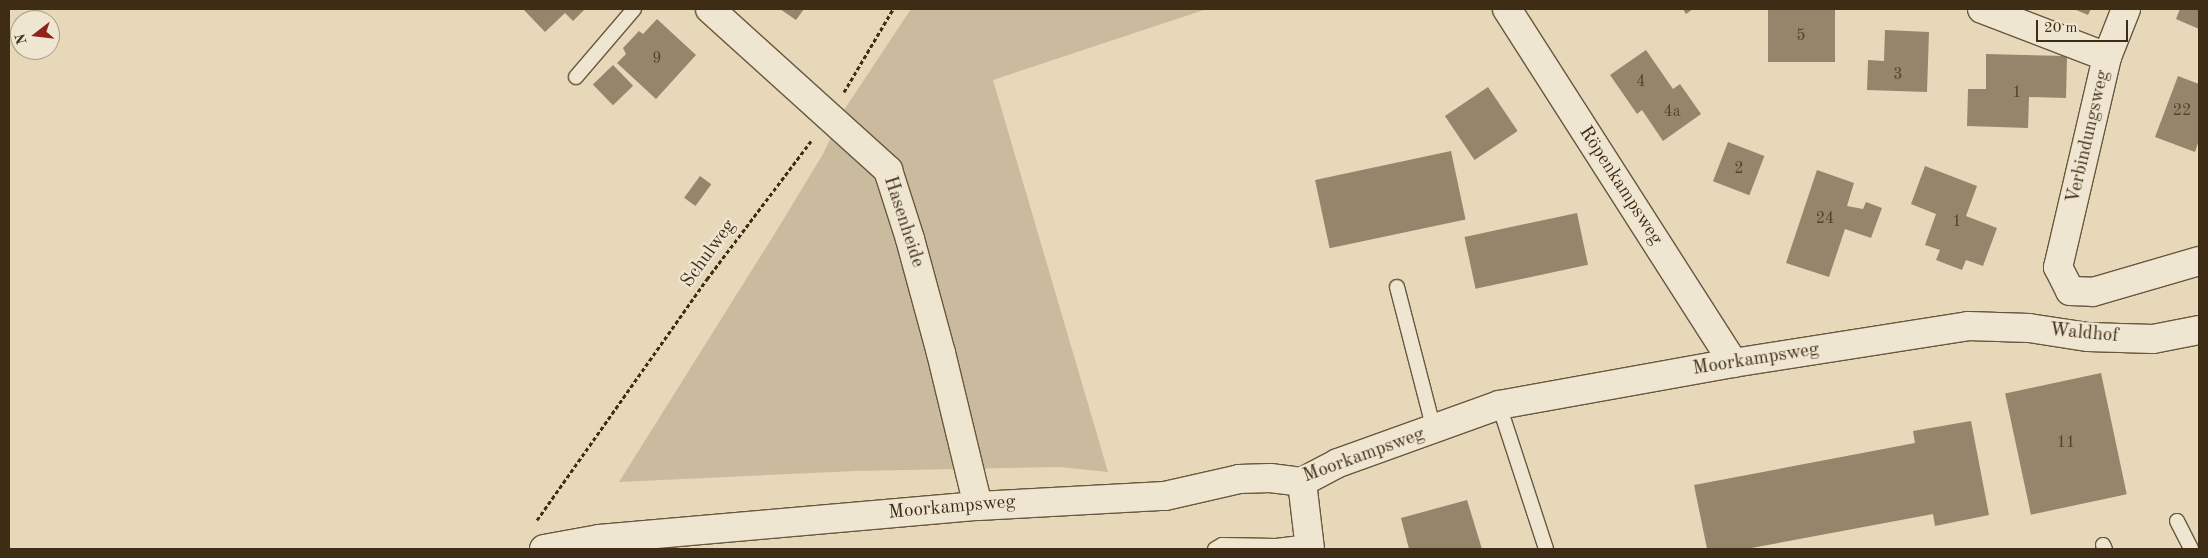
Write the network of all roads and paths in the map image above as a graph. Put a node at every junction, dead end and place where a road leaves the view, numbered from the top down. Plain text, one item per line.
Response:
1 (634, 9) edge
2 (710, 9) edge
3 (894, 9) edge
4 (1506, 9) edge
5 (1982, 9) edge
6 (2126, 9) edge
7 (2107, 57) junction
8 (576, 76) dead end
9 (828, 118) junction
10 (2199, 261) edge
11 (1397, 287) dead end
12 (1968, 326) joint
13 (2199, 330) edge
14 (1733, 363) junction
15 (1499, 405) junction
16 (1434, 430) junction
17 (1302, 482) junction
18 (978, 506) junction
19 (542, 513) dead end
20 (2177, 520) dead end
21 (1308, 546) edge
22 (544, 549) edge
23 (1215, 549) edge
24 (1546, 549) edge
25 (2191, 549) edge

1 - 8 lane
2 - 9 street, Hasenheide
3 - 9 path, Schulweg
4 - 14 street, Röpenkampsweg
5 - 7 street
6 - 7 street, Verbindungsweg
7 - 10 street, Verbindungsweg
9 - 18 street, Hasenheide
9 - 19 path, Schulweg
11 - 16 lane
12 - 13 street, Waldhof
12 - 14 street, Moorkampsweg
14 - 15 street, Moorkampsweg
15 - 16 street, Moorkampsweg
15 - 24 lane
16 - 17 street, Moorkampsweg
17 - 18 street, Moorkampsweg
17 - 21 street
18 - 22 street, Moorkampsweg
20 - 25 lane
21 - 23 lane

